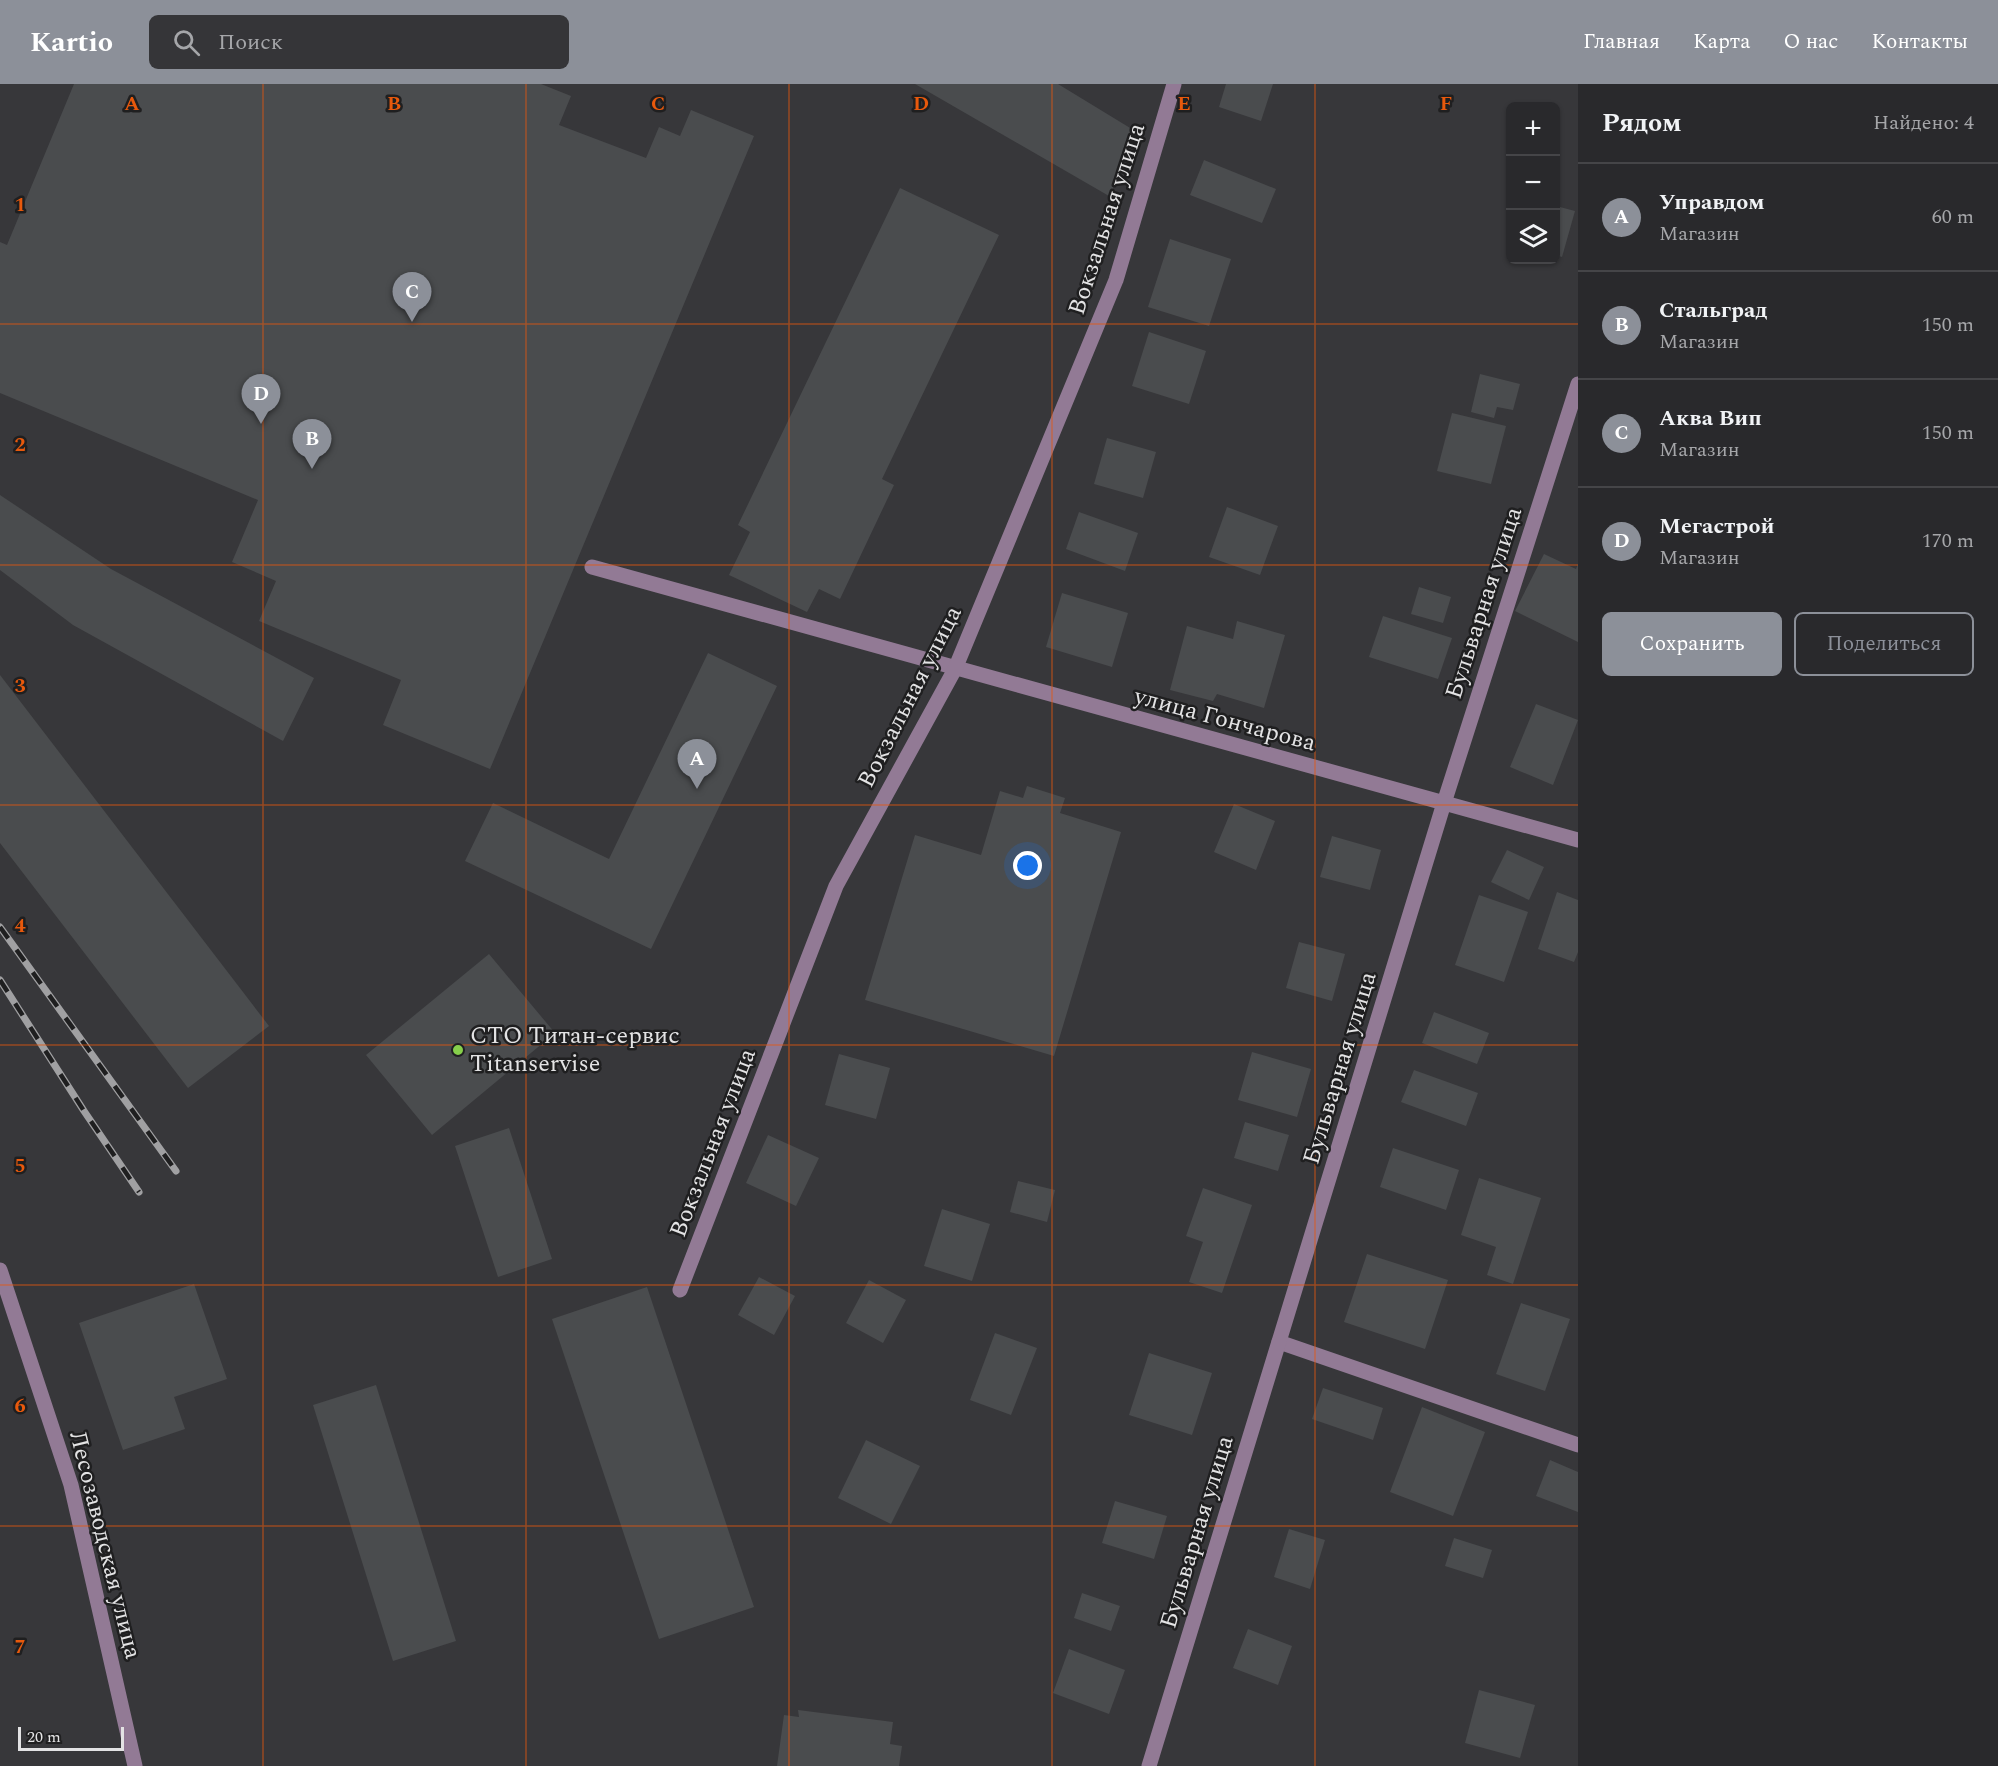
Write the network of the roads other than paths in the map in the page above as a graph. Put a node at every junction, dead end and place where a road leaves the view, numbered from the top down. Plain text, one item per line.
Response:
1 (1174, 84) edge
2 (1578, 384) edge
3 (592, 567) dead end
4 (955, 669) junction
5 (1444, 803) junction
6 (1578, 840) edge
7 (0, 1270) edge
8 (680, 1290) dead end
9 (1279, 1342) junction
10 (1578, 1445) edge
11 (135, 1766) edge
12 (1149, 1766) edge

1 - 4 street, Вокзальная улица
2 - 5 street, Бульварная улица
3 - 4 street, улица Гончарова
4 - 5 street, улица Гончарова
4 - 8 street, Вокзальная улица
5 - 6 street, улица Гончарова
5 - 9 street, Бульварная улица
7 - 11 street, Лесозаводская улица
9 - 10 street
9 - 12 street, Бульварная улица

